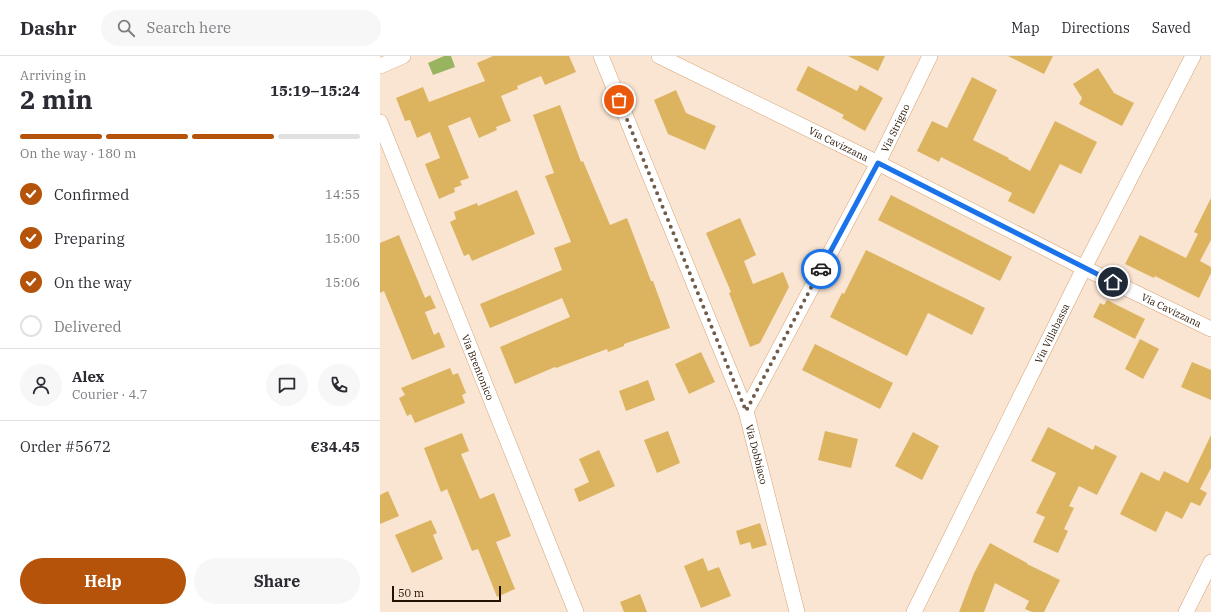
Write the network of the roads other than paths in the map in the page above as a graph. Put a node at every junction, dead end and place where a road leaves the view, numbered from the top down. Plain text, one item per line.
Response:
1 (403, 56) edge
2 (601, 56) edge
3 (659, 56) edge
4 (930, 56) edge
5 (1194, 56) edge
6 (380, 66) edge
7 (380, 122) edge
8 (878, 163) junction
9 (1084, 268) junction
10 (1211, 329) edge
11 (746, 411) junction
12 (1211, 562) edge
13 (576, 612) edge
14 (797, 612) edge
15 (914, 612) edge
16 (1186, 612) edge

1 - 6 street
2 - 11 street, Via Dobbiaco
3 - 8 street, Via Cavizzana
4 - 8 street, Via Strigno
5 - 9 street, Via Villabassa
7 - 13 street, Via Brentonico
8 - 9 street, Via Cavizzana
8 - 11 street, Via Strigno
9 - 10 street, Via Cavizzana
9 - 15 street, Via Villabassa
11 - 14 street, Via Dobbiaco
12 - 16 street

